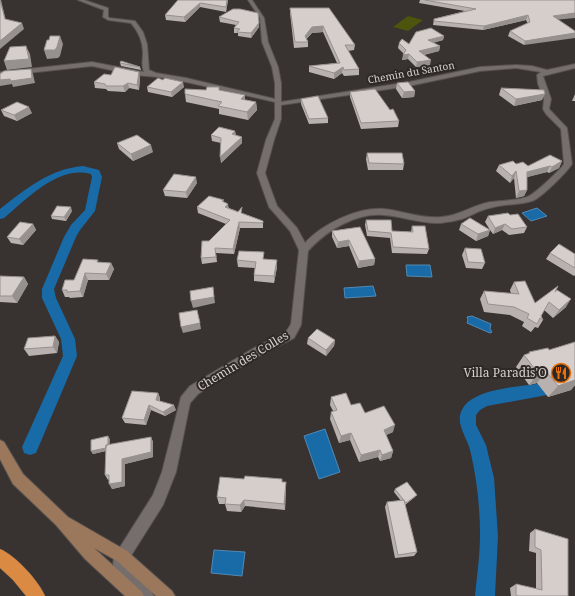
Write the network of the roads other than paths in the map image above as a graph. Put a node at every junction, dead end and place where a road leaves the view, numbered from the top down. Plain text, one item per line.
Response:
1 (80, 0) edge
2 (250, 0) edge
3 (575, 66) edge
4 (568, 67) junction
5 (548, 72) junction
6 (575, 73) edge
7 (0, 74) edge
8 (158, 75) junction
9 (277, 102) junction
10 (304, 250) junction
11 (0, 446) edge
12 (61, 520) junction
13 (122, 556) junction
14 (0, 557) edge
15 (37, 596) edge
16 (136, 596) edge
17 (146, 596) edge
18 (167, 596) edge

1 - 8 street, Chemin du Santon
2 - 9 street
3 - 4 street
4 - 5 street
4 - 6 street
5 - 9 street, Chemin du Santon
5 - 10 street
7 - 8 street, Chemin du Santon
8 - 9 street, Chemin du Santon
9 - 10 street
10 - 13 street, Chemin des Colles
11 - 12 main road
12 - 13 main road
12 - 16 main road
13 - 17 street
13 - 18 main road
14 - 15 highway

